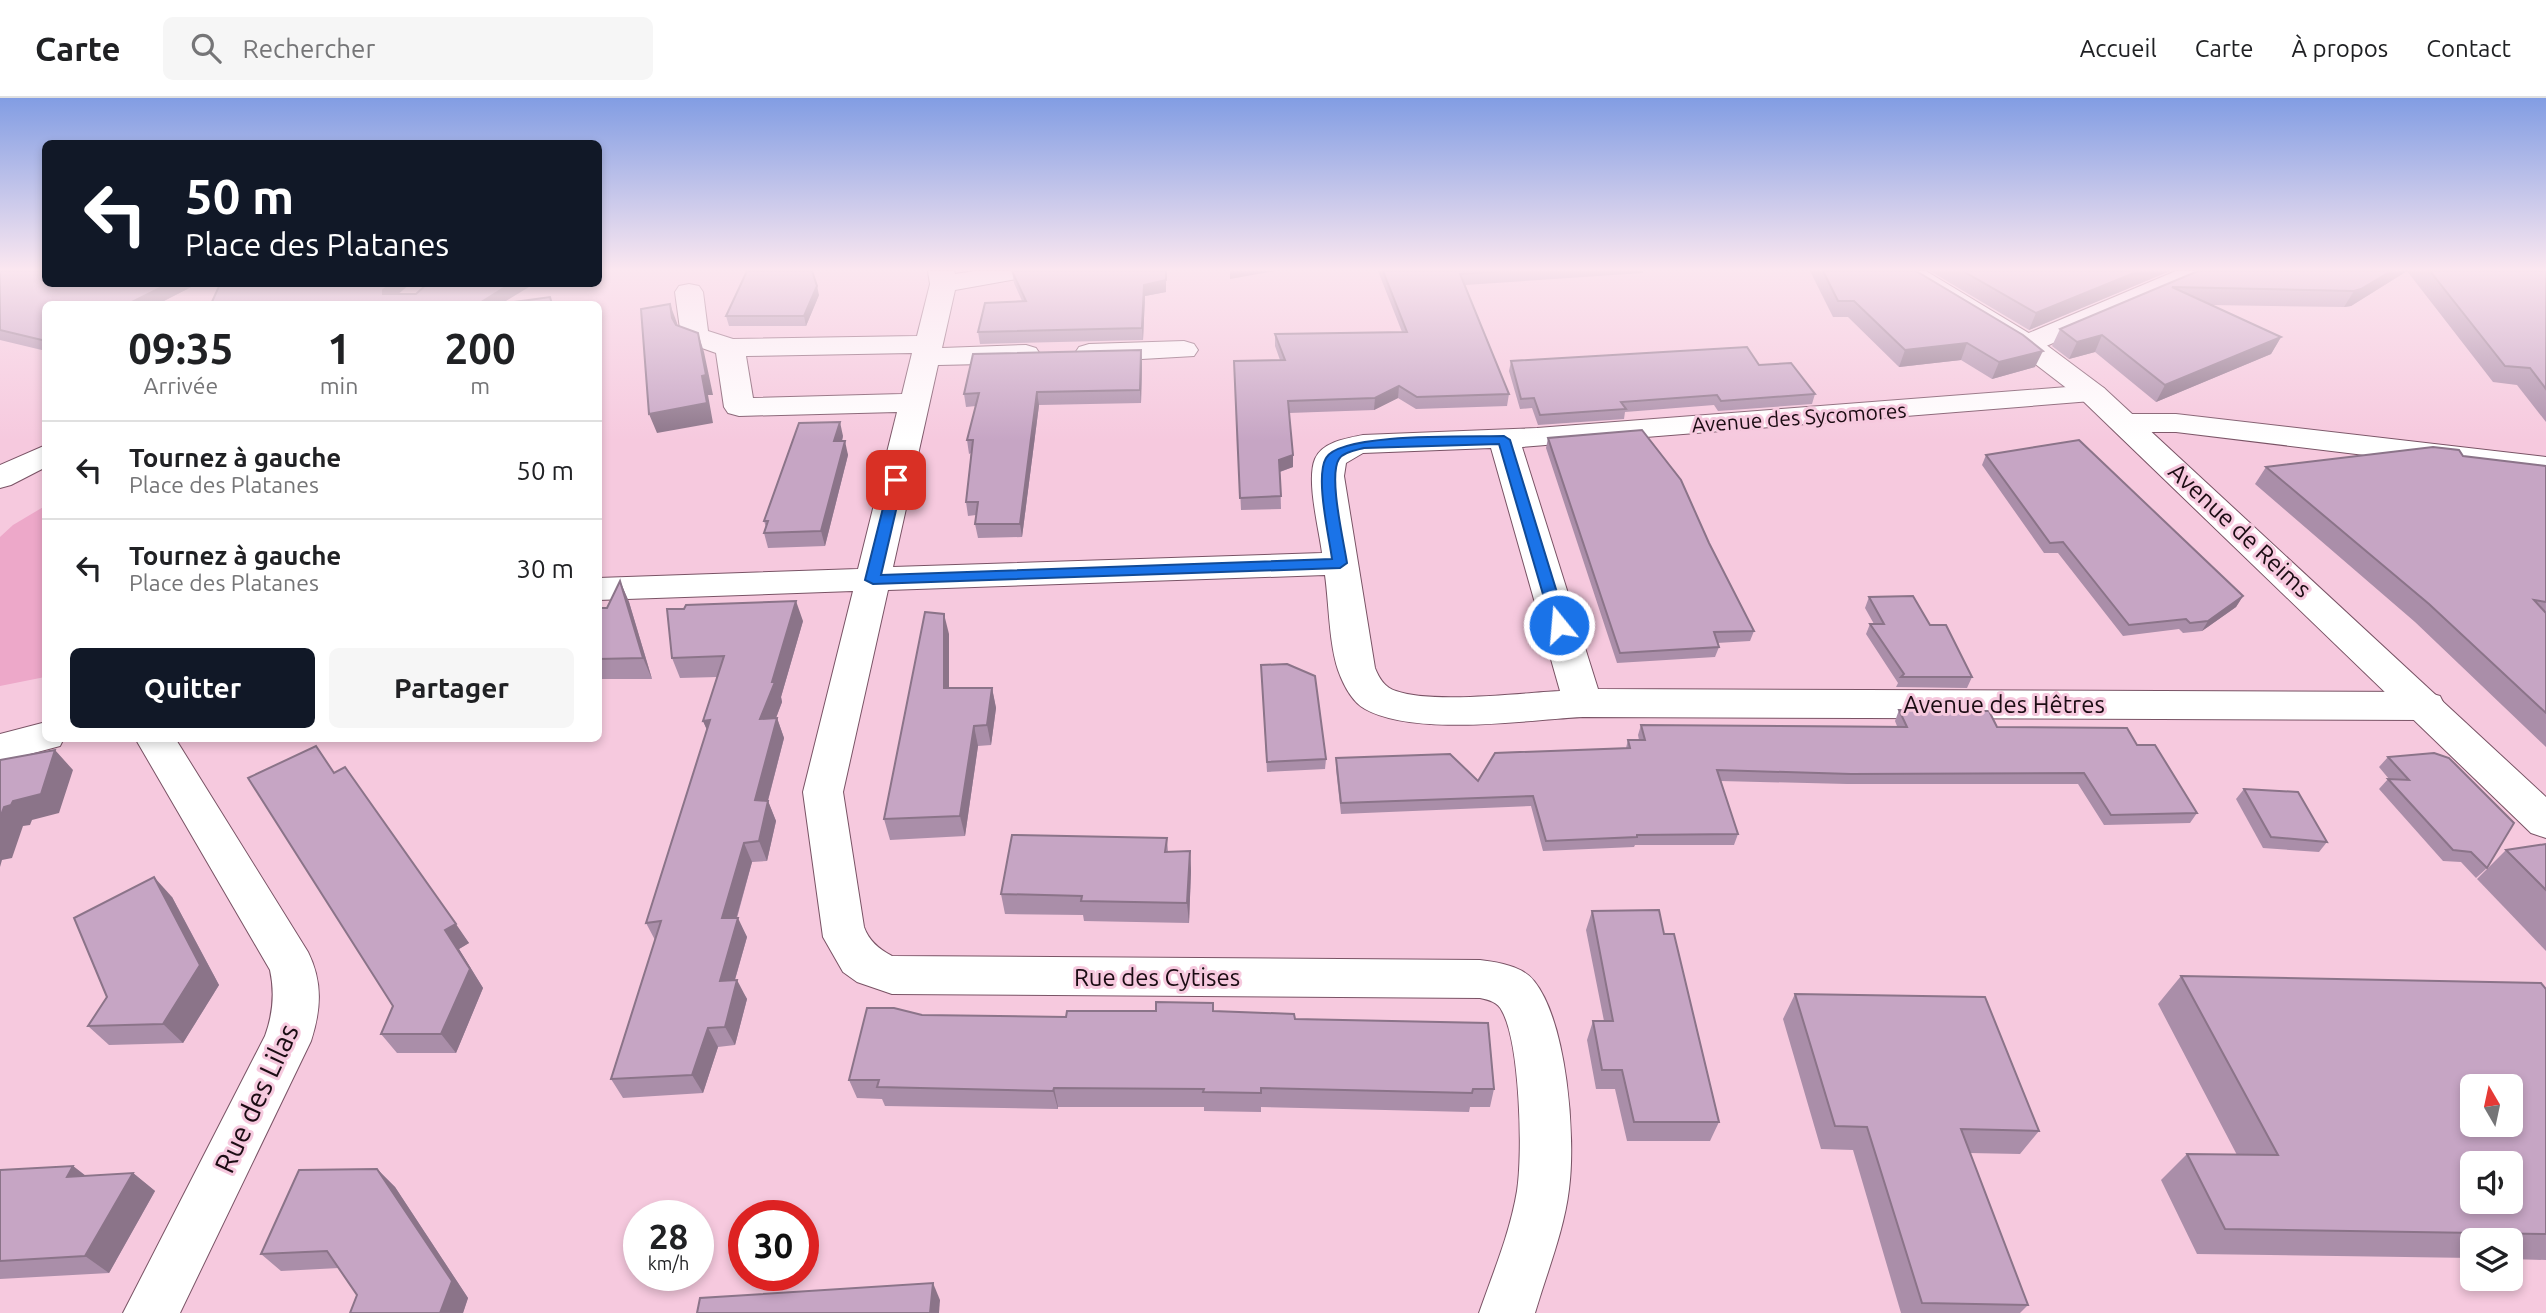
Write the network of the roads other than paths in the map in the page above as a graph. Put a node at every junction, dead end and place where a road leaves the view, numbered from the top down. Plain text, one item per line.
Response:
1 (694, 328) edge
2 (932, 328) edge
3 (2000, 328) edge
4 (2065, 328) edge
5 (2027, 344) junction
6 (730, 348) junction
7 (928, 350) junction
8 (1184, 350) dead end
9 (2093, 394) junction
10 (915, 403) junction
11 (2127, 423) junction
12 (1504, 440) junction
13 (42, 456) edge
14 (2546, 467) edge
15 (0, 478) edge
16 (1340, 563) junction
17 (873, 580) junction
18 (602, 589) edge
19 (1583, 703) junction
20 (2426, 706) junction
21 (42, 737) edge
22 (157, 742) edge
23 (0, 748) edge
24 (2546, 821) edge
25 (151, 1313) edge
26 (1507, 1313) edge

1 - 6 street
2 - 7 street, Rue des Cytises
3 - 5 street, Avenue de Reims
4 - 5 street
5 - 9 street, Avenue de Reims
6 - 7 street
6 - 10 street
7 - 8 street
7 - 10 street, Rue des Cytises
9 - 11 street, Avenue de Reims
9 - 12 street, Avenue des Sycomores
10 - 17 street, Rue des Cytises
11 - 14 street
11 - 20 street, Avenue de Reims
12 - 16 street, Avenue des Sycomores
12 - 19 street
13 - 15 street
16 - 17 street
16 - 19 street, Avenue des Hêtres
17 - 18 street
17 - 26 street, Rue des Cytises
19 - 20 street, Avenue des Hêtres
20 - 24 street, Avenue de Reims
21 - 23 street
22 - 25 street, Rue des Lilas

